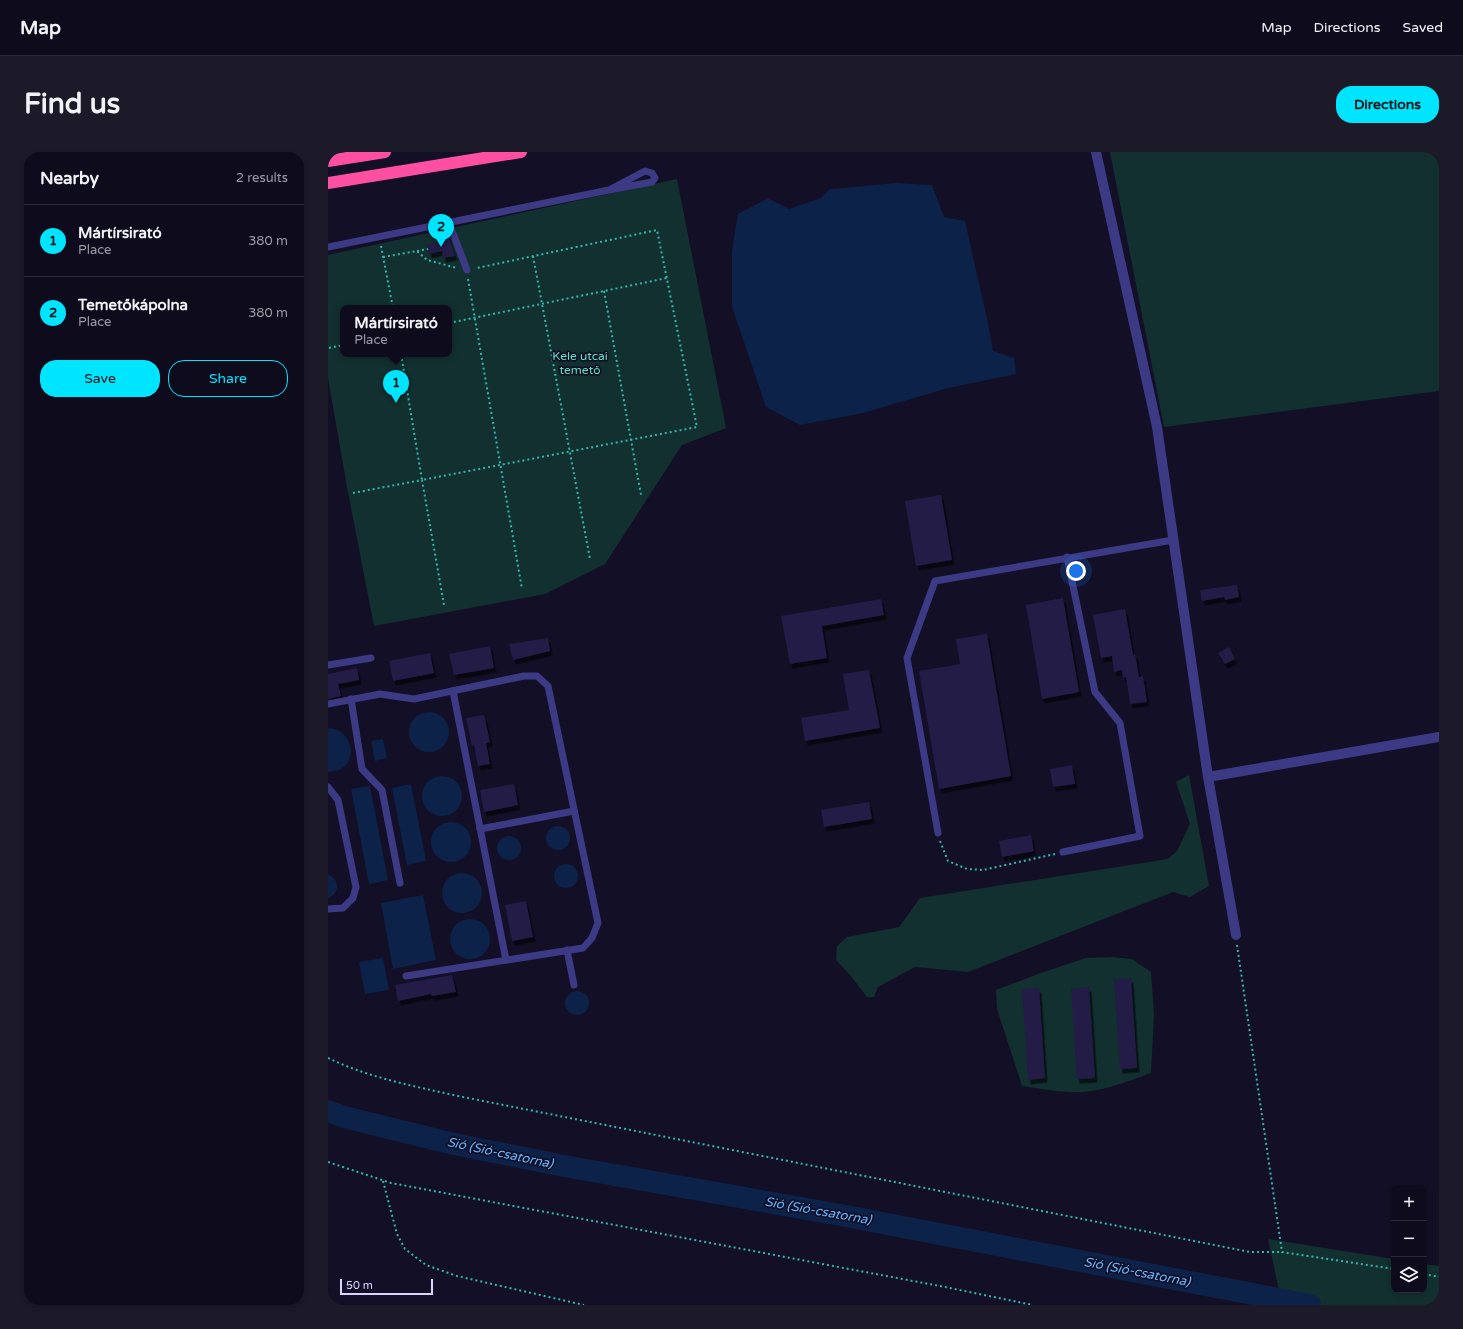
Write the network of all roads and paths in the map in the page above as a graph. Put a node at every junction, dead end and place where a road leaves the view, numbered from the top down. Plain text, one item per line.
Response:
1 (385, 152) edge
2 (521, 152) edge
3 (1096, 152) edge
4 (328, 161) edge
5 (328, 183) edge
6 (609, 190) junction
7 (450, 223) junction
8 (379, 237) junction
9 (328, 248) edge
10 (428, 249) dead end
11 (417, 251) junction
12 (533, 256) junction
13 (383, 257) junction
14 (467, 270) junction
15 (667, 278) junction
16 (604, 291) junction
17 (542, 304) junction
18 (392, 305) edge
19 (474, 318) junction
20 (452, 322) edge
21 (340, 346) edge
22 (329, 348) edge
23 (402, 357) edge
24 (631, 440) junction
25 (570, 452) junction
26 (500, 466) junction
27 (422, 480) junction
28 (353, 493) dead end
29 (641, 495) dead end
30 (1173, 540) junction
31 (1067, 558) junction
32 (590, 559) dead end
33 (522, 589) dead end
34 (444, 605) dead end
35 (371, 658) dead end
36 (328, 665) edge
37 (453, 691) junction
38 (351, 699) junction
39 (328, 704) edge
40 (1439, 737) edge
41 (1208, 777) junction
42 (328, 787) edge
43 (574, 811) junction
44 (480, 829) junction
45 (938, 834) joint
46 (1064, 852) joint
47 (400, 883) dead end
48 (328, 909) edge
49 (1236, 935) joint
50 (567, 950) junction
51 (506, 960) junction
52 (406, 976) dead end
53 (574, 985) dead end
54 (328, 1058) edge
55 (328, 1162) edge
56 (383, 1181) junction
57 (1282, 1252) junction
58 (1391, 1270) edge
59 (1427, 1275) edge
60 (1439, 1277) edge
61 (1012, 1301) junction
62 (584, 1305) edge
63 (1012, 1305) edge
64 (1033, 1305) edge

1 - 4 highway
2 - 5 highway
3 - 30 street
6 - 6 lane
6 - 7 lane
7 - 8 lane
7 - 14 lane
8 - 9 lane
8 - 13 path
10 - 11 path
11 - 13 path
11 - 14 path
12 - 14 path
12 - 15 path
12 - 17 path
13 - 18 path
14 - 19 path
15 - 16 path
15 - 24 path
16 - 17 path
16 - 24 path
17 - 19 path
17 - 25 path
19 - 20 path
19 - 26 path
21 - 22 path
23 - 27 path
24 - 25 path
24 - 29 path
25 - 26 path
25 - 32 path
26 - 27 path
26 - 33 path
27 - 28 path
27 - 34 path
30 - 31 lane
30 - 41 street
31 - 45 lane
31 - 46 lane
35 - 36 lane
37 - 38 lane
37 - 43 lane
37 - 44 lane
38 - 39 lane
38 - 47 lane
40 - 41 street
41 - 49 street
42 - 48 lane
43 - 44 lane
43 - 50 lane
44 - 51 lane
45 - 46 path
49 - 57 path
50 - 51 lane
50 - 53 lane
51 - 52 lane
54 - 57 path
55 - 56 path
56 - 61 path
56 - 62 path
57 - 58 path
59 - 60 path
61 - 63 path
61 - 64 path

